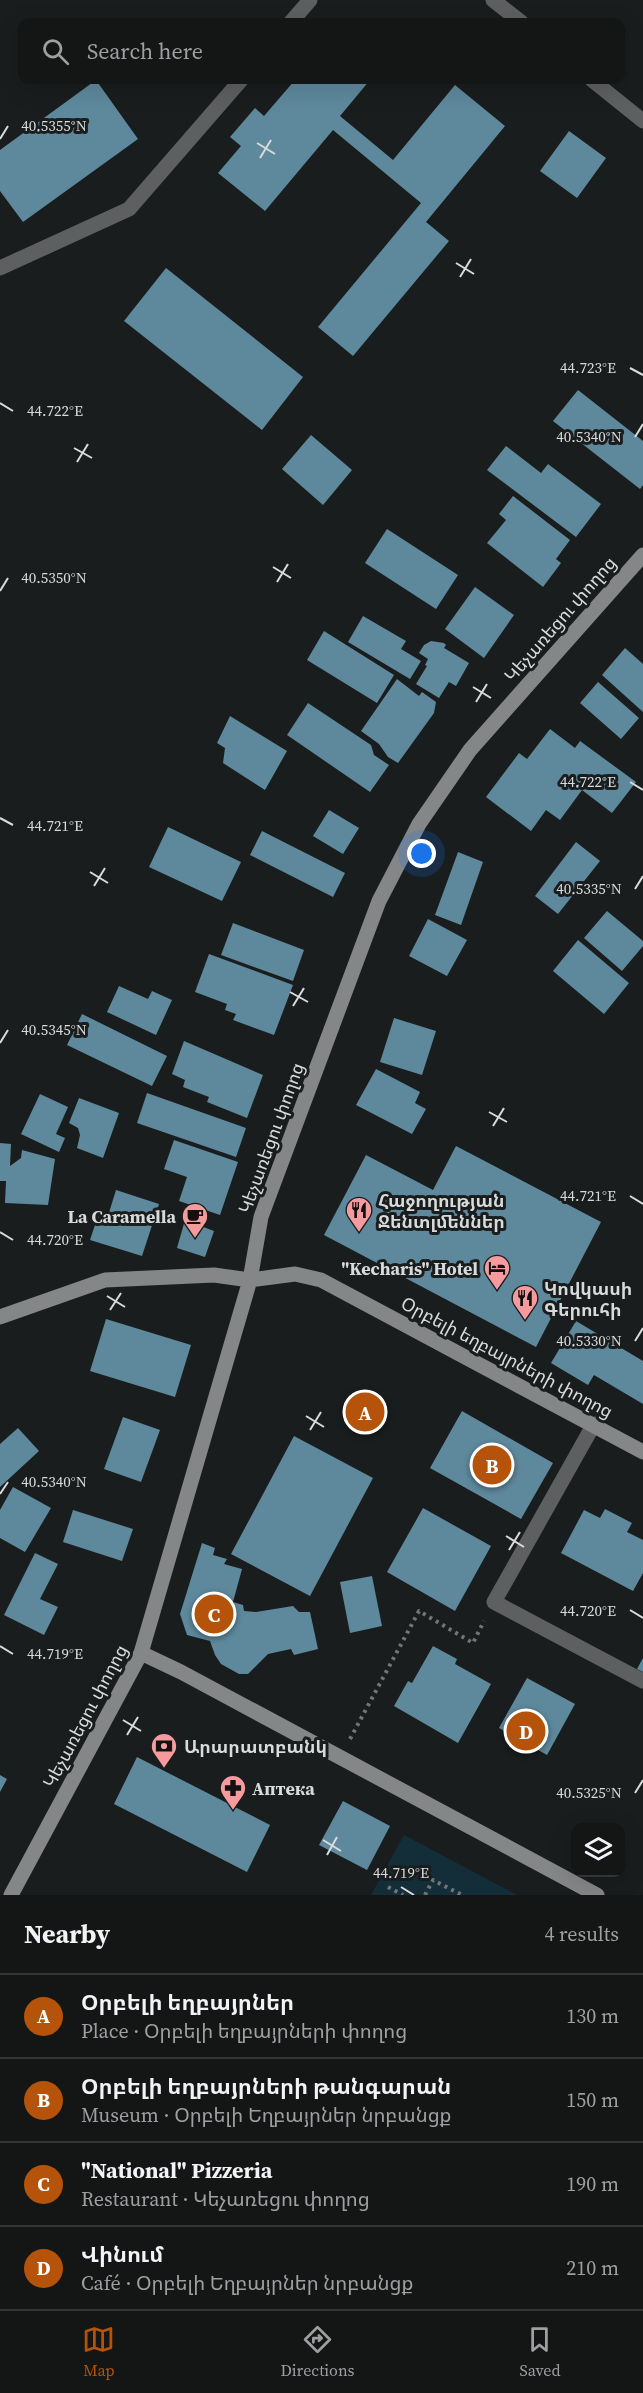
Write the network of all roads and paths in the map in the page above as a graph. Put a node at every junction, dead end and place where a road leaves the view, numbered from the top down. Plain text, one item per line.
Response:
1 (310, 0) edge
2 (493, 0) edge
3 (294, 18) edge
4 (516, 18) edge
5 (238, 84) edge
6 (597, 84) edge
7 (643, 121) edge
8 (0, 268) edge
9 (643, 555) edge
10 (250, 1280) junction
11 (0, 1317) edge
12 (594, 1424) junction
13 (643, 1452) edge
14 (494, 1602) junction
15 (141, 1653) junction
16 (643, 1681) edge
17 (339, 1758) junction
18 (388, 1887) dead end
19 (11, 1895) edge
20 (403, 1895) edge
21 (425, 1895) edge
22 (462, 1895) edge
23 (597, 1895) edge

1 - 3 street
2 - 4 street
5 - 8 street
6 - 7 street
9 - 10 main road, Կեչառեցու փողոց
10 - 11 main road, Օրբելի եղբայրների փողոց
10 - 12 main road, Օրբելի եղբայրների փողոց
10 - 15 main road, Կեչառեցու փողոց
12 - 13 main road, Օրբելի եղբայրների փողոց
12 - 14 street
14 - 16 street
14 - 17 path
15 - 17 main road
15 - 19 main road, Կեչառեցու փողոց
17 - 23 main road
18 - 20 path
21 - 22 path

